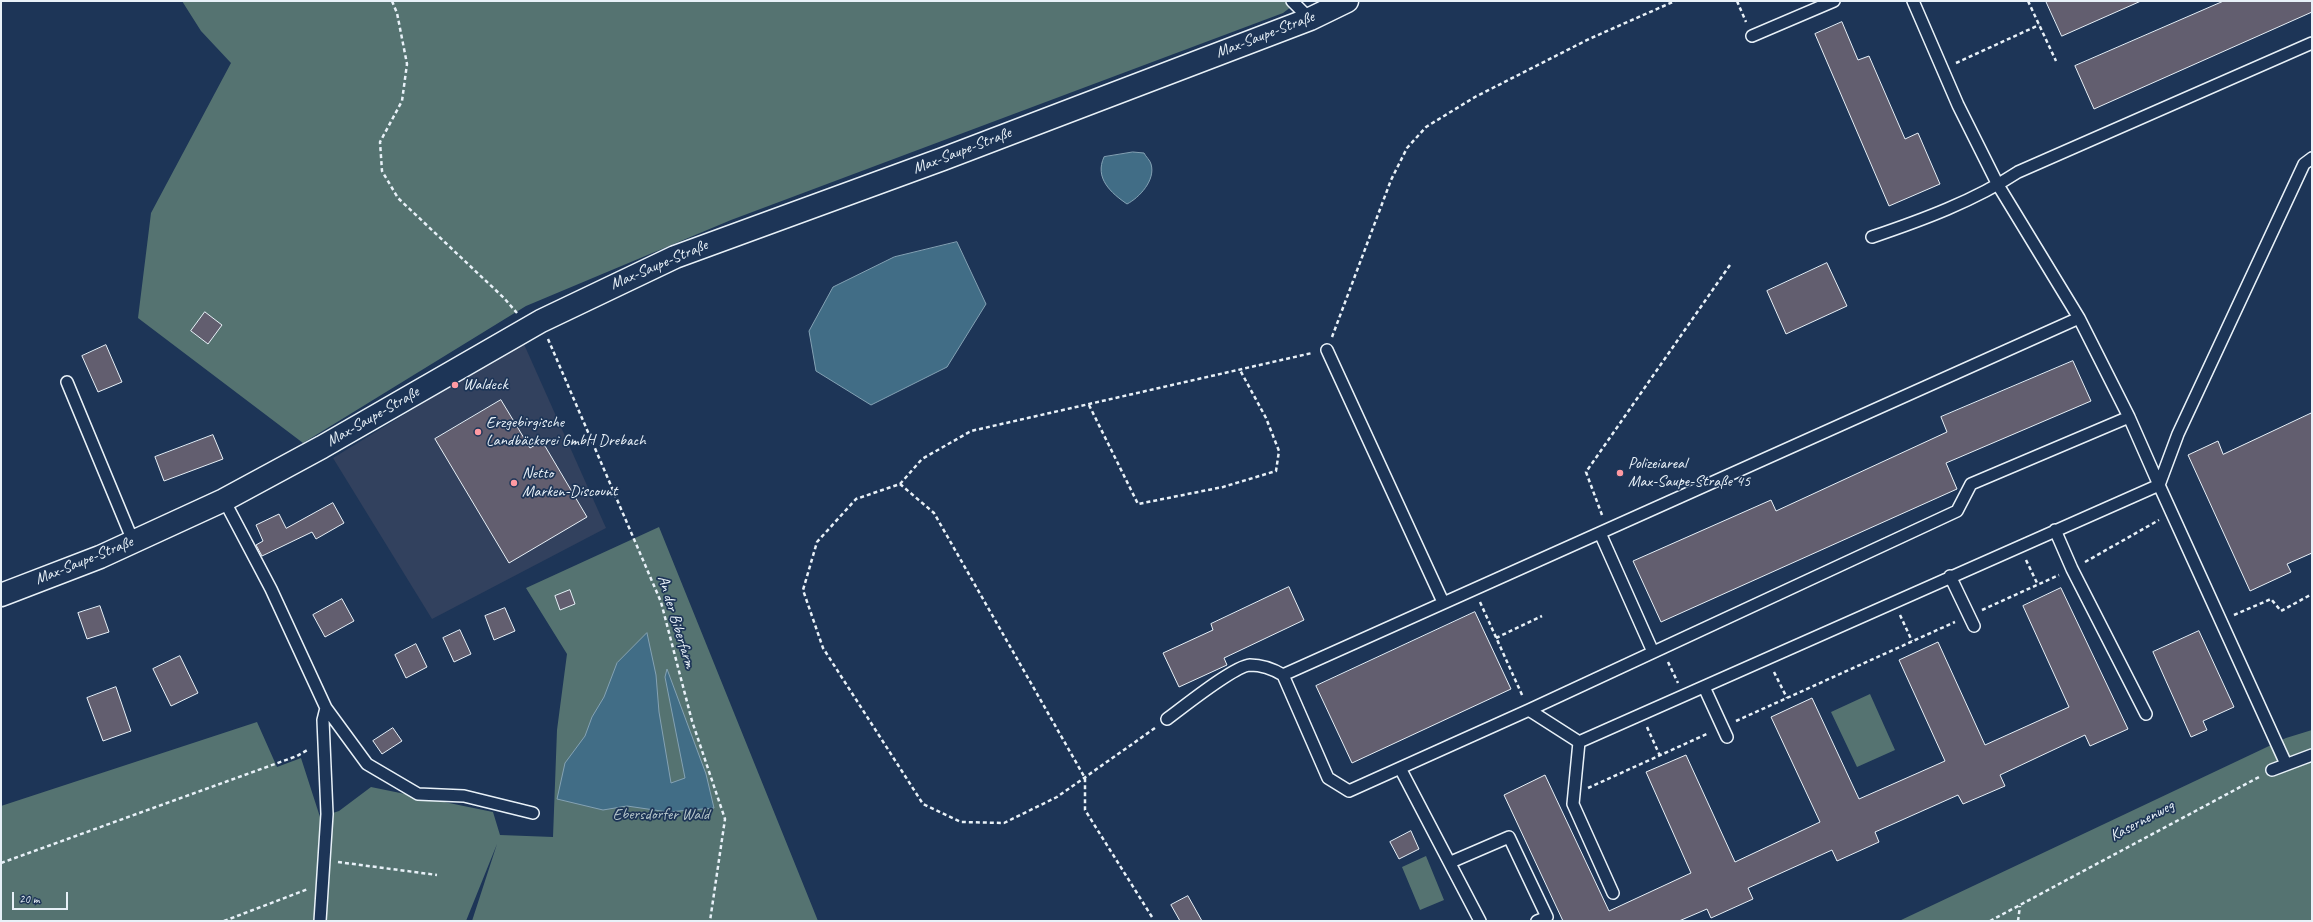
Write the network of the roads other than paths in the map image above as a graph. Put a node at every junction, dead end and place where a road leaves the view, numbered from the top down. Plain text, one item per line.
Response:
1 (1292, 1) edge
2 (1347, 1) edge
3 (1834, 1) edge
4 (1913, 1) edge
5 (1310, 19) junction
6 (1752, 36) road end
7 (2312, 43) edge
8 (2312, 158) edge
9 (1998, 185) junction
10 (1872, 237) dead end
11 (2079, 318) junction
12 (1327, 350) road end
13 (67, 382) dead end
14 (2129, 417) junction
15 (2158, 485) junction
16 (224, 500) junction
17 (2055, 530) junction
18 (1600, 533) junction
19 (134, 541) junction
20 (1950, 576) junction
21 (1, 595) edge
22 (1443, 602) junction
23 (1974, 626) dead end
24 (1654, 652) junction
25 (1282, 675) junction
26 (1704, 687) junction
27 (326, 708) junction
28 (1529, 710) junction
29 (2146, 714) dead end
30 (1167, 719) road end
31 (1725, 732) road end
32 (1579, 742) junction
33 (2312, 755) edge
34 (2286, 764) junction
35 (1400, 768) junction
36 (2272, 770) road end
37 (533, 813) dead end
38 (1450, 862) junction
39 (1612, 893) dead end
40 (320, 921) edge
41 (1480, 921) edge
42 (1537, 921) edge

1 - 5 lane
2 - 5 street, Max-Saupe-Straße
3 - 6 lane
4 - 9 lane
5 - 16 street, Max-Saupe-Straße
7 - 9 lane
8 - 15 lane
9 - 10 lane
9 - 11 lane
11 - 14 lane
11 - 18 lane
12 - 22 lane
13 - 19 lane
14 - 15 lane
14 - 24 lane
15 - 17 lane
15 - 34 lane
16 - 19 street, Max-Saupe-Straße
16 - 27 lane
17 - 20 lane
17 - 29 lane
18 - 22 lane
18 - 24 lane
19 - 21 street, Max-Saupe-Straße
20 - 23 lane
20 - 26 lane
22 - 25 lane
24 - 28 lane
25 - 30 lane
25 - 35 lane
26 - 31 lane
26 - 32 lane
27 - 37 lane
27 - 40 lane
28 - 32 lane
28 - 35 lane
32 - 39 lane
33 - 34 lane
34 - 36 lane
35 - 38 lane
38 - 41 lane
38 - 42 lane

